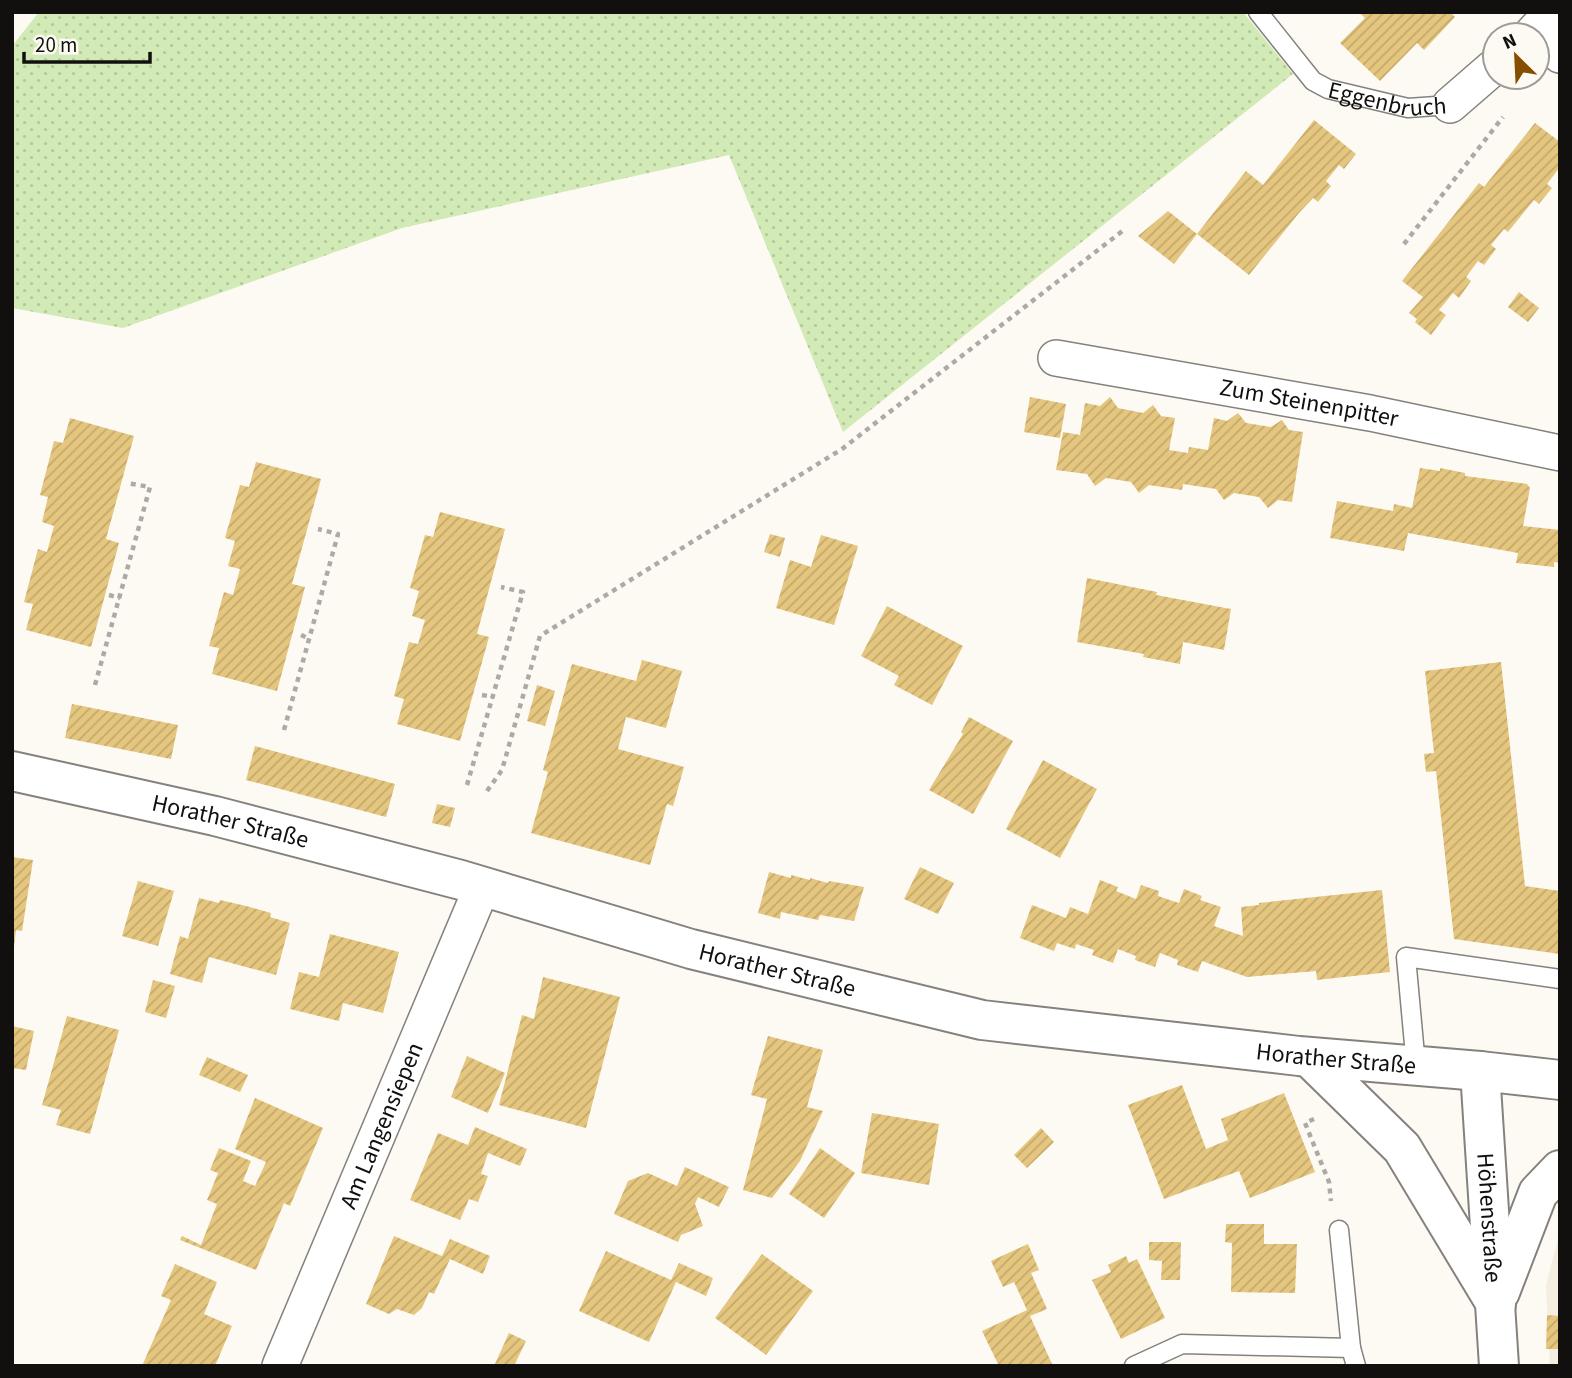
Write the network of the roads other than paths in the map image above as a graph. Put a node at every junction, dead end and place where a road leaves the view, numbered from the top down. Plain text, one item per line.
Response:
1 (1258, 12) edge
2 (1481, 78) edge
3 (1450, 105) joint
4 (1056, 358) dead end
5 (1560, 453) edge
6 (12, 771) edge
7 (482, 887) junction
8 (1560, 979) edge
9 (1309, 1057) junction
10 (1416, 1066) junction
11 (1480, 1071) junction
12 (1560, 1080) edge
13 (1560, 1170) edge
14 (1339, 1230) dead end
15 (1496, 1304) junction
16 (1351, 1348) junction
17 (279, 1366) edge
18 (1134, 1366) edge
19 (1356, 1366) edge
20 (1499, 1366) edge

1 - 3 lane, Eggenbruch
2 - 3 street, Eggenbruch
4 - 5 street, Zum Steinenpitter
6 - 7 main road, Horather Straße
7 - 9 main road, Horather Straße
7 - 17 street, Am Langensiepen
8 - 10 lane
9 - 10 main road, Horather Straße
9 - 15 main road
10 - 11 main road, Horather Straße
11 - 12 main road, Horather Straße
11 - 15 main road, Höhenstraße
13 - 15 main road
14 - 16 lane
15 - 20 main road, Höhenstraße
16 - 18 lane
16 - 19 lane

